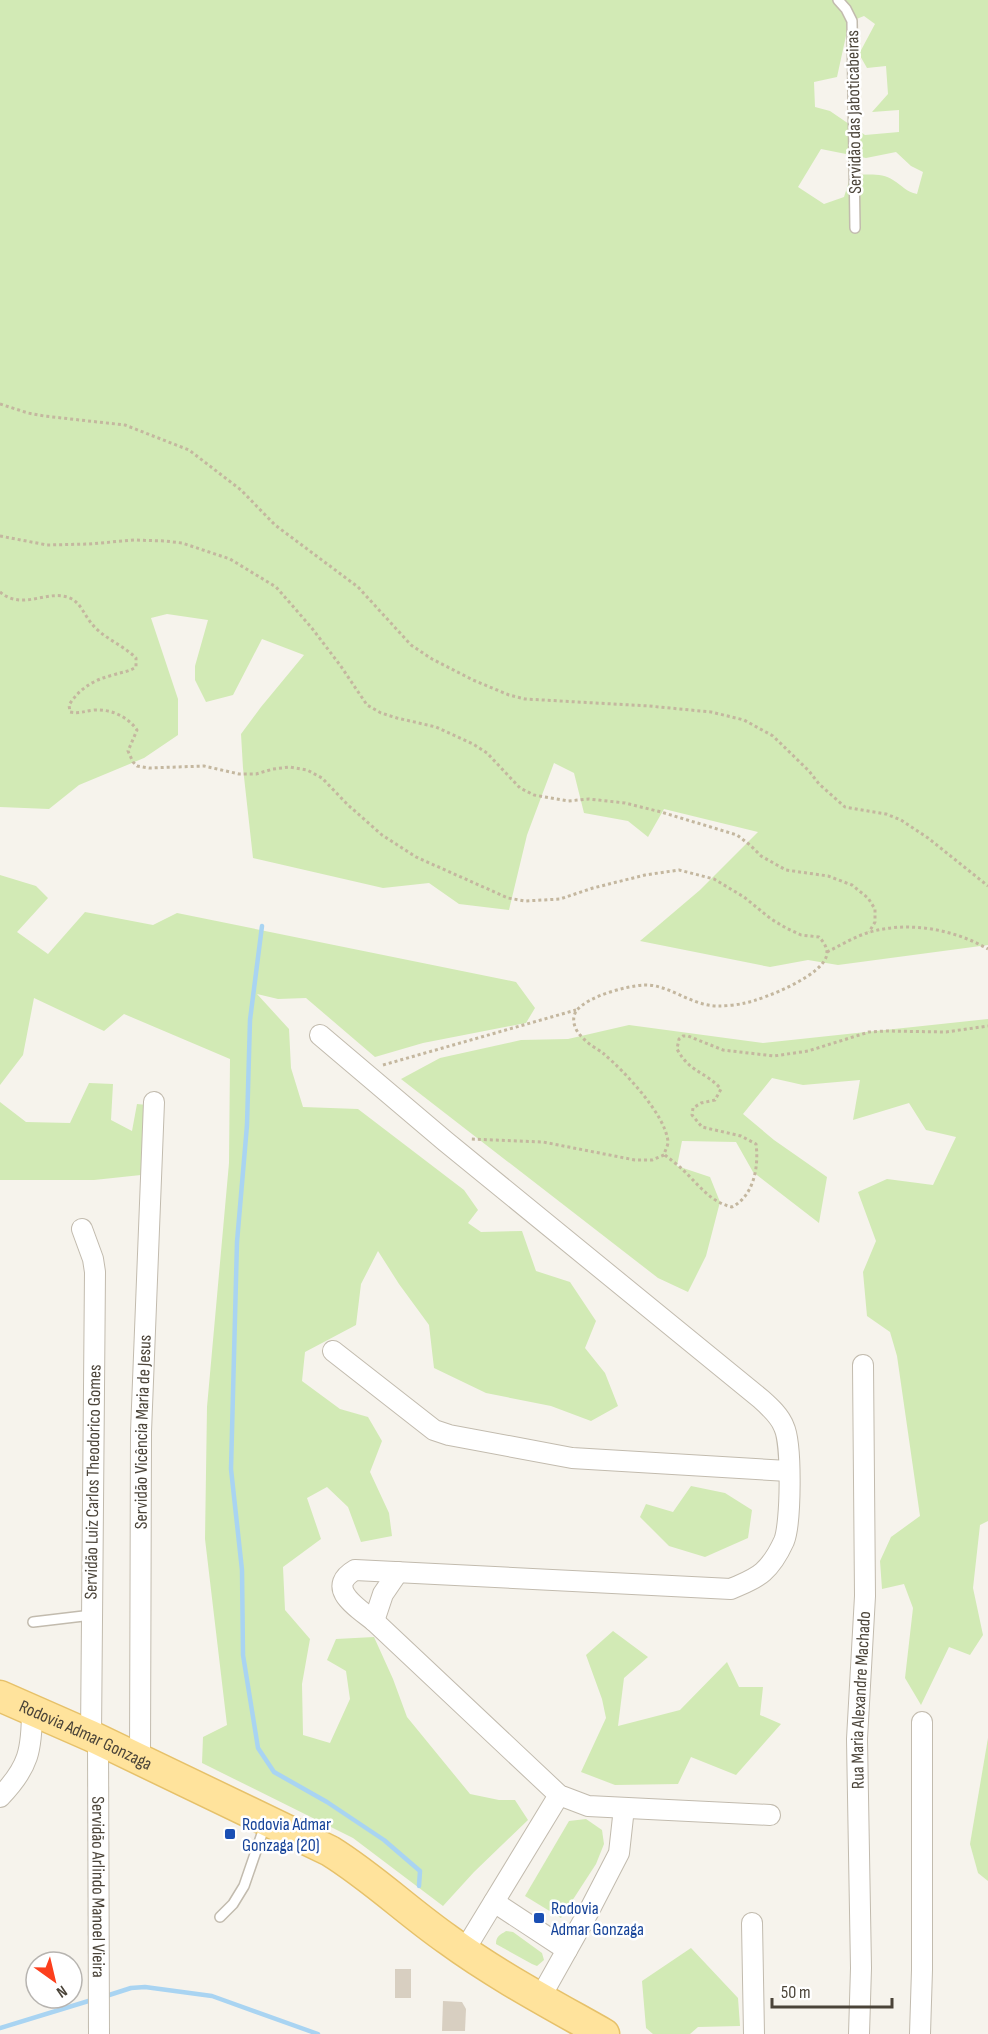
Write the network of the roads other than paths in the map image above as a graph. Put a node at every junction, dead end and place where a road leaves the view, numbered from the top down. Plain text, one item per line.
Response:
1 (838, 0) edge
2 (855, 228) dead end
3 (320, 1035) dead end
4 (154, 1102) dead end
5 (82, 1229) dead end
6 (333, 1351) dead end
7 (863, 1365) dead end
8 (788, 1471) junction
9 (398, 1572) junction
10 (92, 1615) junction
11 (374, 1621) junction
12 (33, 1622) dead end
13 (0, 1696) edge
14 (32, 1709) junction
15 (922, 1722) dead end
16 (95, 1738) junction
17 (140, 1760) junction
18 (559, 1795) junction
19 (0, 1797) edge
20 (624, 1808) junction
21 (770, 1815) dead end
22 (267, 1820) junction
23 (494, 1902) junction
24 (220, 1917) dead end
25 (752, 1923) dead end
26 (567, 1950) junction
27 (464, 1951) junction
28 (540, 1998) junction
29 (99, 2034) edge
30 (604, 2034) edge
31 (754, 2034) edge
32 (860, 2034) edge
33 (920, 2034) edge

1 - 2 lane, Servidão das Jaboticabeiras
3 - 8 street
4 - 17 street, Servidão Vicência Maria de Jesus
5 - 10 street, Servidão Luiz Carlos Theodorico Gomes
6 - 8 street
7 - 32 street, Rua Maria Alexandre Machado
8 - 9 street
9 - 11 street
9 - 11 street
10 - 12 lane
10 - 16 street, Servidão Luiz Carlos Theodorico Gomes
11 - 18 street
13 - 14 main road, Rodovia Admar Gonzaga
14 - 16 main road, Rodovia Admar Gonzaga
14 - 19 street
15 - 33 street
16 - 17 main road, Rodovia Admar Gonzaga
16 - 29 street, Servidão Arlindo Manoel Vieira
17 - 22 main road, Rodovia Admar Gonzaga
18 - 20 street
18 - 23 street
20 - 21 street
20 - 26 street
22 - 24 lane
22 - 27 main road, Rodovia Admar Gonzaga
23 - 26 street
23 - 27 street
25 - 31 street
26 - 28 street
27 - 28 main road, Rodovia Admar Gonzaga
28 - 30 main road, Rodovia Admar Gonzaga

